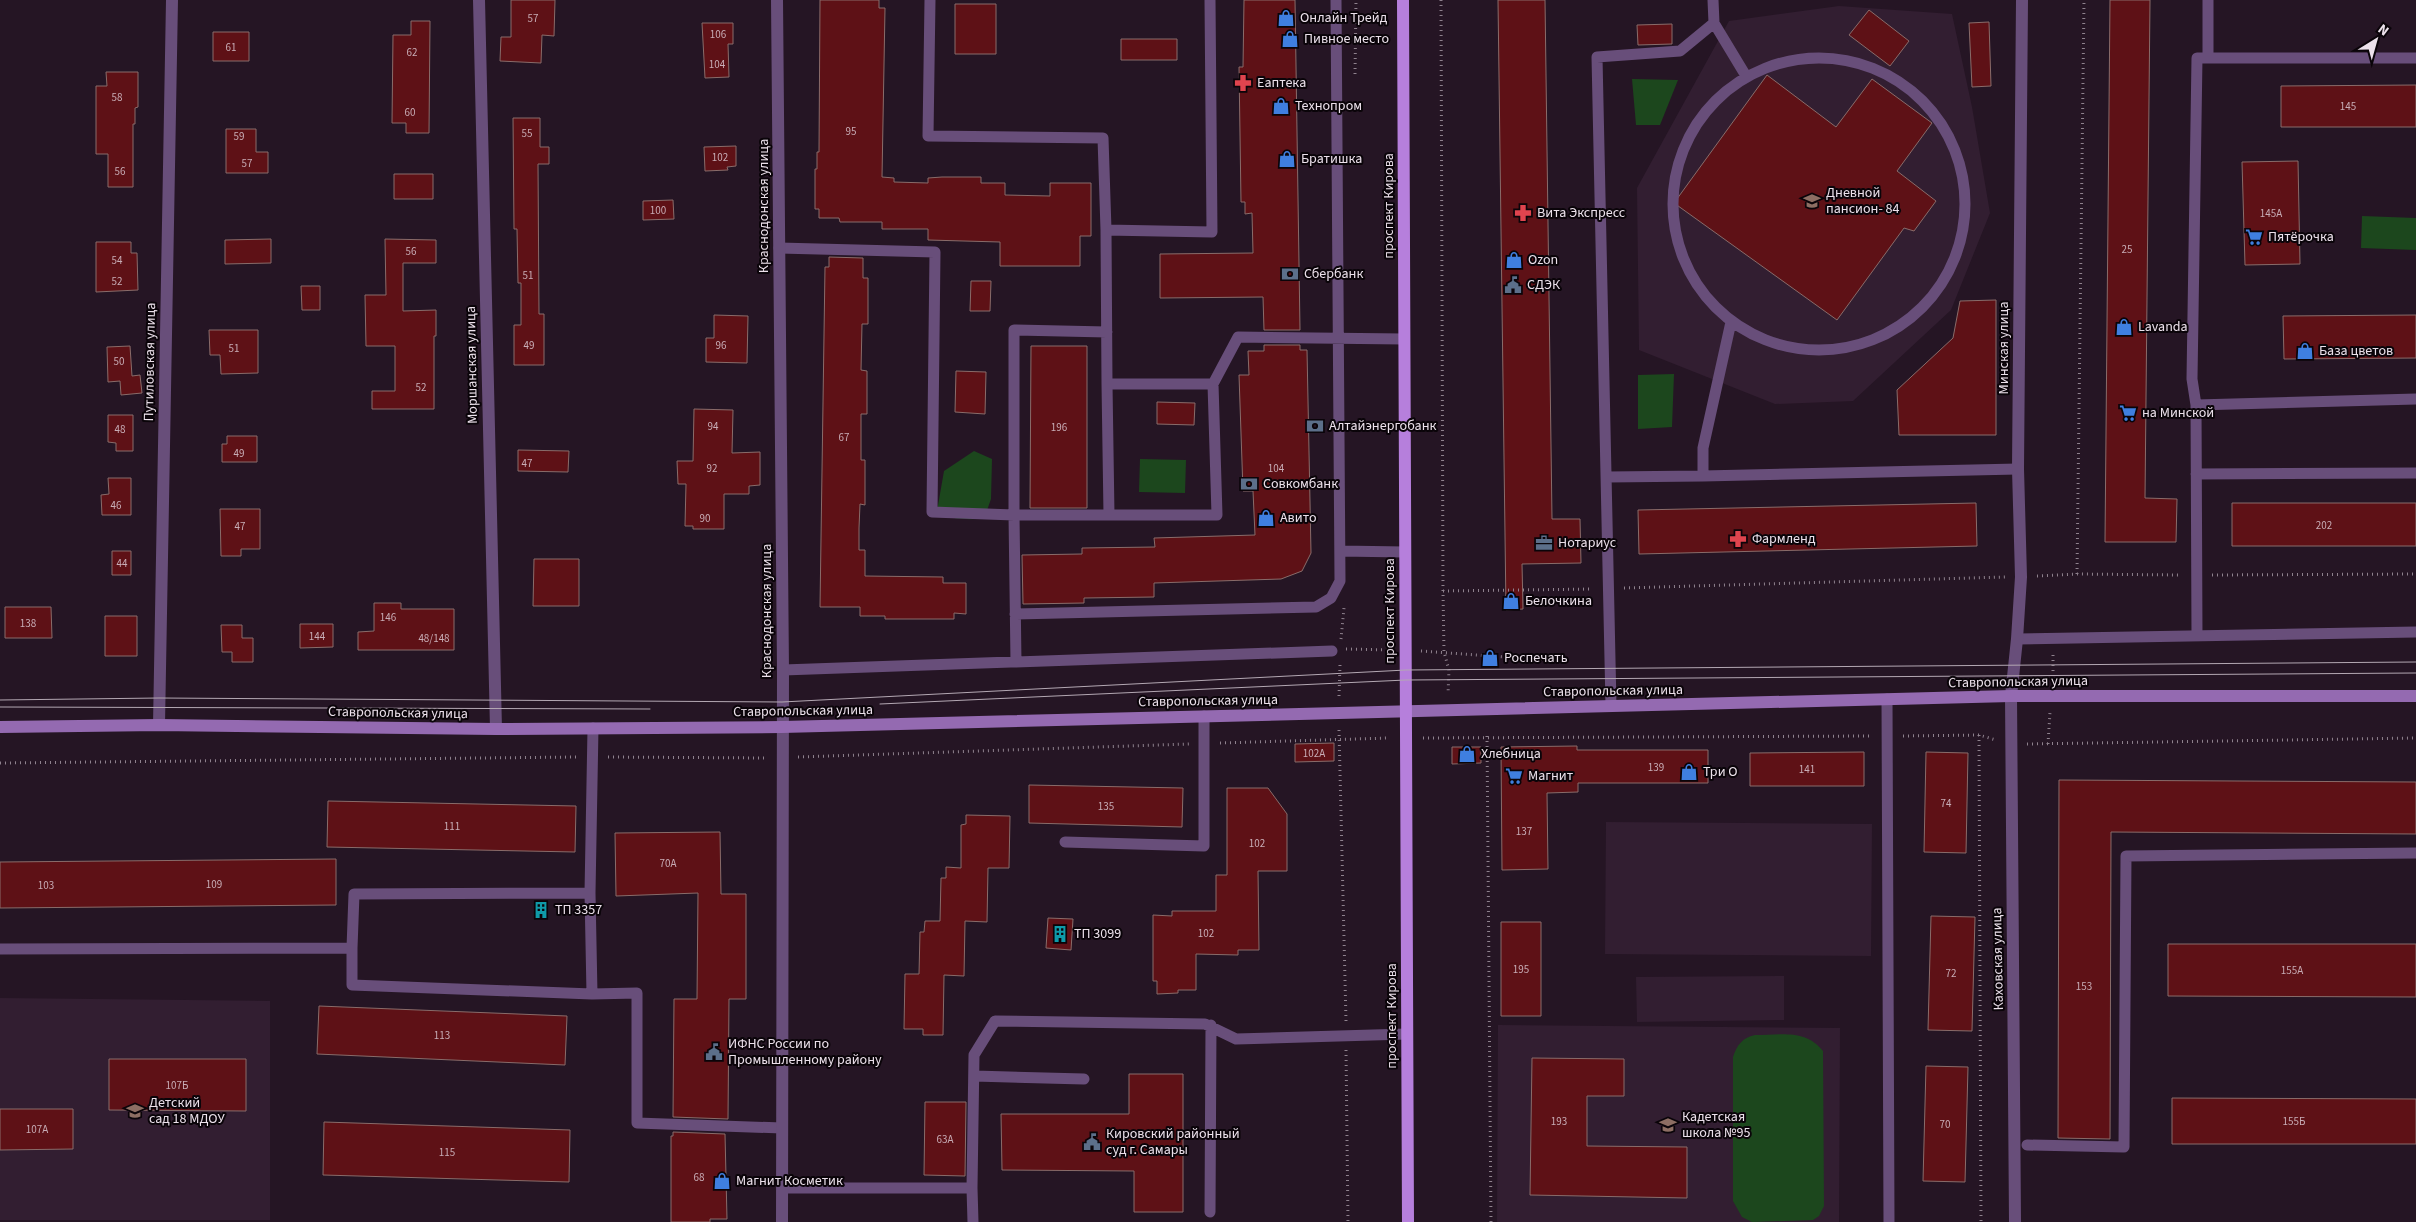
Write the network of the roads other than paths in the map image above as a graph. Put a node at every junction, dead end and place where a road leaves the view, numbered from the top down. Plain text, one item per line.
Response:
1 (172, 0) edge
2 (479, 0) edge
3 (777, 0) edge
4 (930, 0) edge
5 (1210, 0) edge
6 (1336, 0) edge
7 (1403, 0) edge
8 (1714, 0) edge
9 (2022, 0) edge
10 (2208, 0) edge
11 (1714, 23) junction
12 (2208, 58) junction
13 (2416, 58) edge
14 (1746, 76) junction
15 (1106, 230) junction
16 (779, 248) junction
17 (1731, 322) junction
18 (1107, 332) junction
19 (1338, 339) junction
20 (1404, 339) junction
21 (1107, 384) junction
22 (1213, 384) junction
23 (2416, 399) edge
24 (2196, 405) junction
25 (2018, 469) junction
26 (2196, 474) junction
27 (2416, 474) edge
28 (1703, 476) junction
29 (1607, 477) junction
30 (1014, 515) junction
31 (1109, 515) junction
32 (1340, 551) junction
33 (1405, 552) junction
34 (1015, 614) junction
35 (2416, 632) edge
36 (2197, 636) junction
37 (2018, 639) junction
38 (1336, 650) road end
39 (1016, 662) junction
40 (783, 670) junction
41 (2011, 696) junction
42 (2416, 696) edge
43 (1887, 699) junction
44 (1611, 706) junction
45 (1406, 711) junction
46 (1204, 716) junction
47 (159, 725) junction
48 (0, 727) edge
49 (782, 727) junction
50 (593, 728) junction
51 (496, 729) junction
52 (1065, 842) dead end
53 (2416, 853) edge
54 (590, 893) junction
55 (352, 948) junction
56 (0, 949) edge
57 (592, 994) junction
58 (1211, 1025) junction
59 (1407, 1034) junction
60 (974, 1076) junction
61 (1084, 1079) dead end
62 (782, 1128) junction
63 (2027, 1145) dead end
64 (782, 1188) junction
65 (972, 1188) junction
66 (1210, 1212) dead end
67 (782, 1222) edge
68 (973, 1222) edge
69 (1408, 1222) edge
70 (1889, 1222) edge
71 (2015, 1222) edge

1 - 47 street, Путиловская улица
2 - 51 street, Моршанская улица
3 - 16 street, Краснодонская улица
4 - 15 lane
5 - 15 lane
6 - 19 lane
7 - 20 main road, проспект Кирова
8 - 11 lane
9 - 25 street, Минская улица
10 - 12 lane
11 - 14 lane
11 - 29 lane
12 - 13 lane
12 - 24 lane
14 - 17 lane
14 - 17 lane
15 - 18 lane
16 - 30 lane
16 - 40 street, Краснодонская улица
17 - 28 lane
18 - 21 lane
18 - 30 lane
19 - 20 lane
19 - 22 lane
19 - 32 lane
20 - 33 main road, проспект Кирова
21 - 22 lane
21 - 31 lane
22 - 31 lane
23 - 24 lane
24 - 26 lane
25 - 28 lane
25 - 37 street, Минская улица
26 - 27 lane
26 - 36 lane
28 - 29 lane
29 - 44 lane
30 - 31 lane
30 - 34 lane
32 - 33 lane
32 - 34 lane
33 - 45 main road, проспект Кирова
34 - 39 lane
35 - 36 lane
36 - 37 lane
37 - 41 street, Минская улица
38 - 39 lane
39 - 40 lane
40 - 49 street, Краснодонская улица
41 - 42 street, Ставропольская улица
41 - 43 street, Ставропольская улица
41 - 71 street, Каховская улица
43 - 44 street, Ставропольская улица
43 - 70 lane
44 - 45 street, Ставропольская улица
45 - 46 street, Ставропольская улица
45 - 59 main road, проспект Кирова
46 - 49 street, Ставропольская улица
46 - 52 lane
47 - 48 street, Ставропольская улица
47 - 51 street, Ставропольская улица
49 - 50 street, Ставропольская улица
49 - 62 street, Краснодонская улица
50 - 51 street, Ставропольская улица
50 - 54 lane
53 - 63 lane
54 - 55 lane
54 - 57 lane
55 - 56 lane
55 - 57 lane
57 - 62 lane
58 - 59 lane
58 - 60 lane
58 - 66 lane
59 - 69 main road, проспект Кирова
60 - 61 lane
60 - 65 lane
62 - 64 street, Краснодонская улица
64 - 65 lane
64 - 67 street, Краснодонская улица
65 - 68 lane

